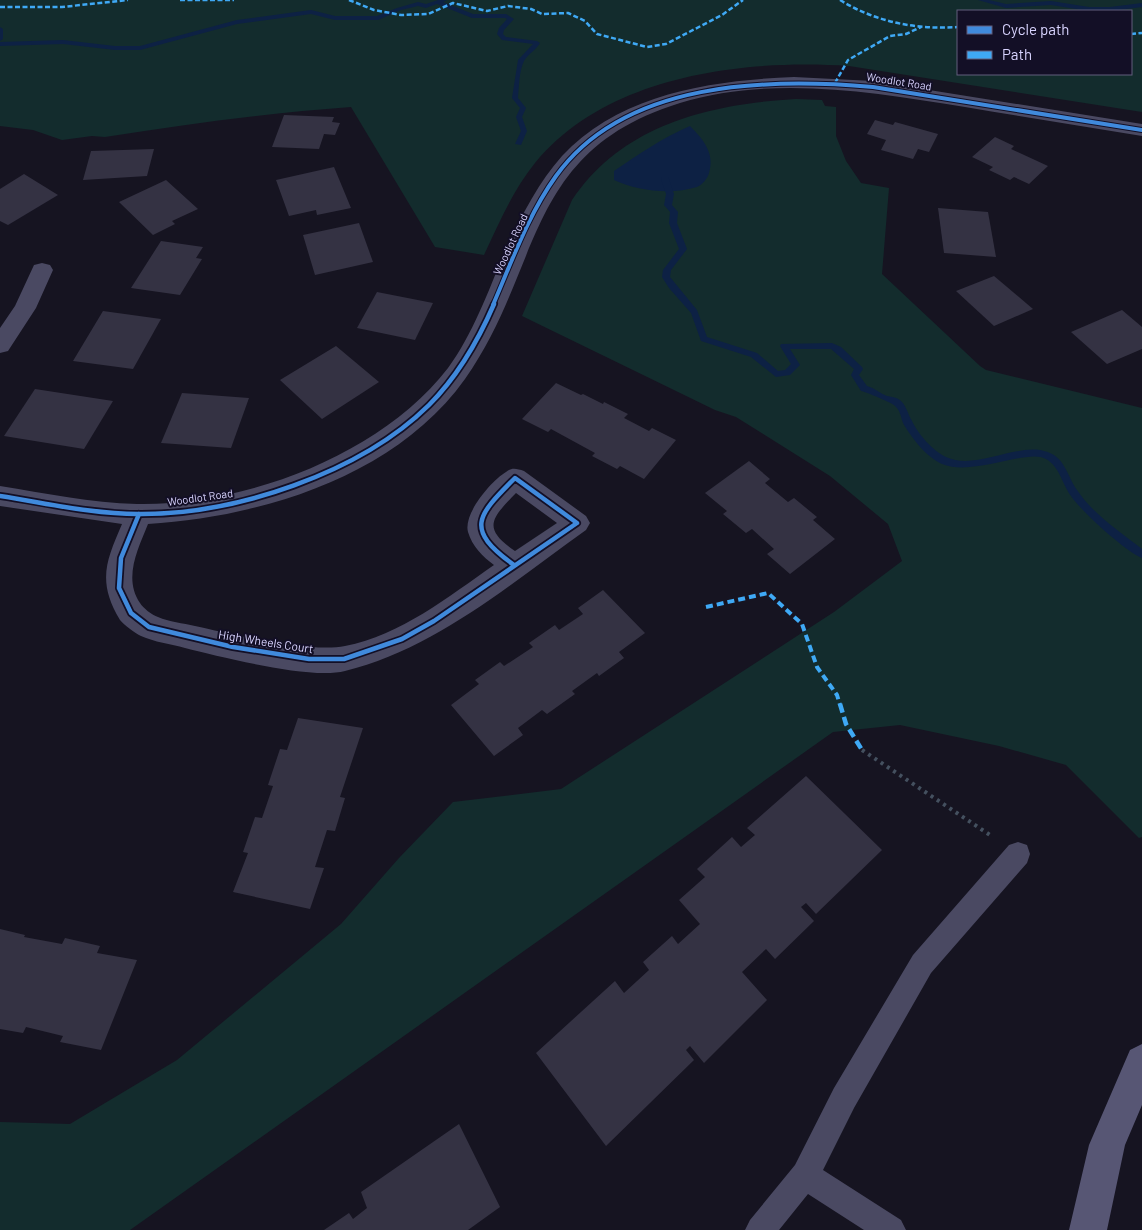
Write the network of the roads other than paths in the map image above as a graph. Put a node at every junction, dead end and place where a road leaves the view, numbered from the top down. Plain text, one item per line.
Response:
1 (1142, 130) edge
2 (42, 270) dead end
3 (0, 345) edge
4 (0, 496) edge
5 (139, 514) junction
6 (514, 565) dead end
7 (1018, 854) road end
8 (1142, 1062) edge
9 (805, 1175) junction
10 (760, 1230) edge
11 (891, 1230) edge
12 (1088, 1230) edge

1 - 5 street, Woodlot Road
2 - 3 street
4 - 5 street, Woodlot Road
5 - 6 street, High Wheels Court
7 - 9 lane
8 - 12 main road
9 - 10 lane
9 - 11 lane

